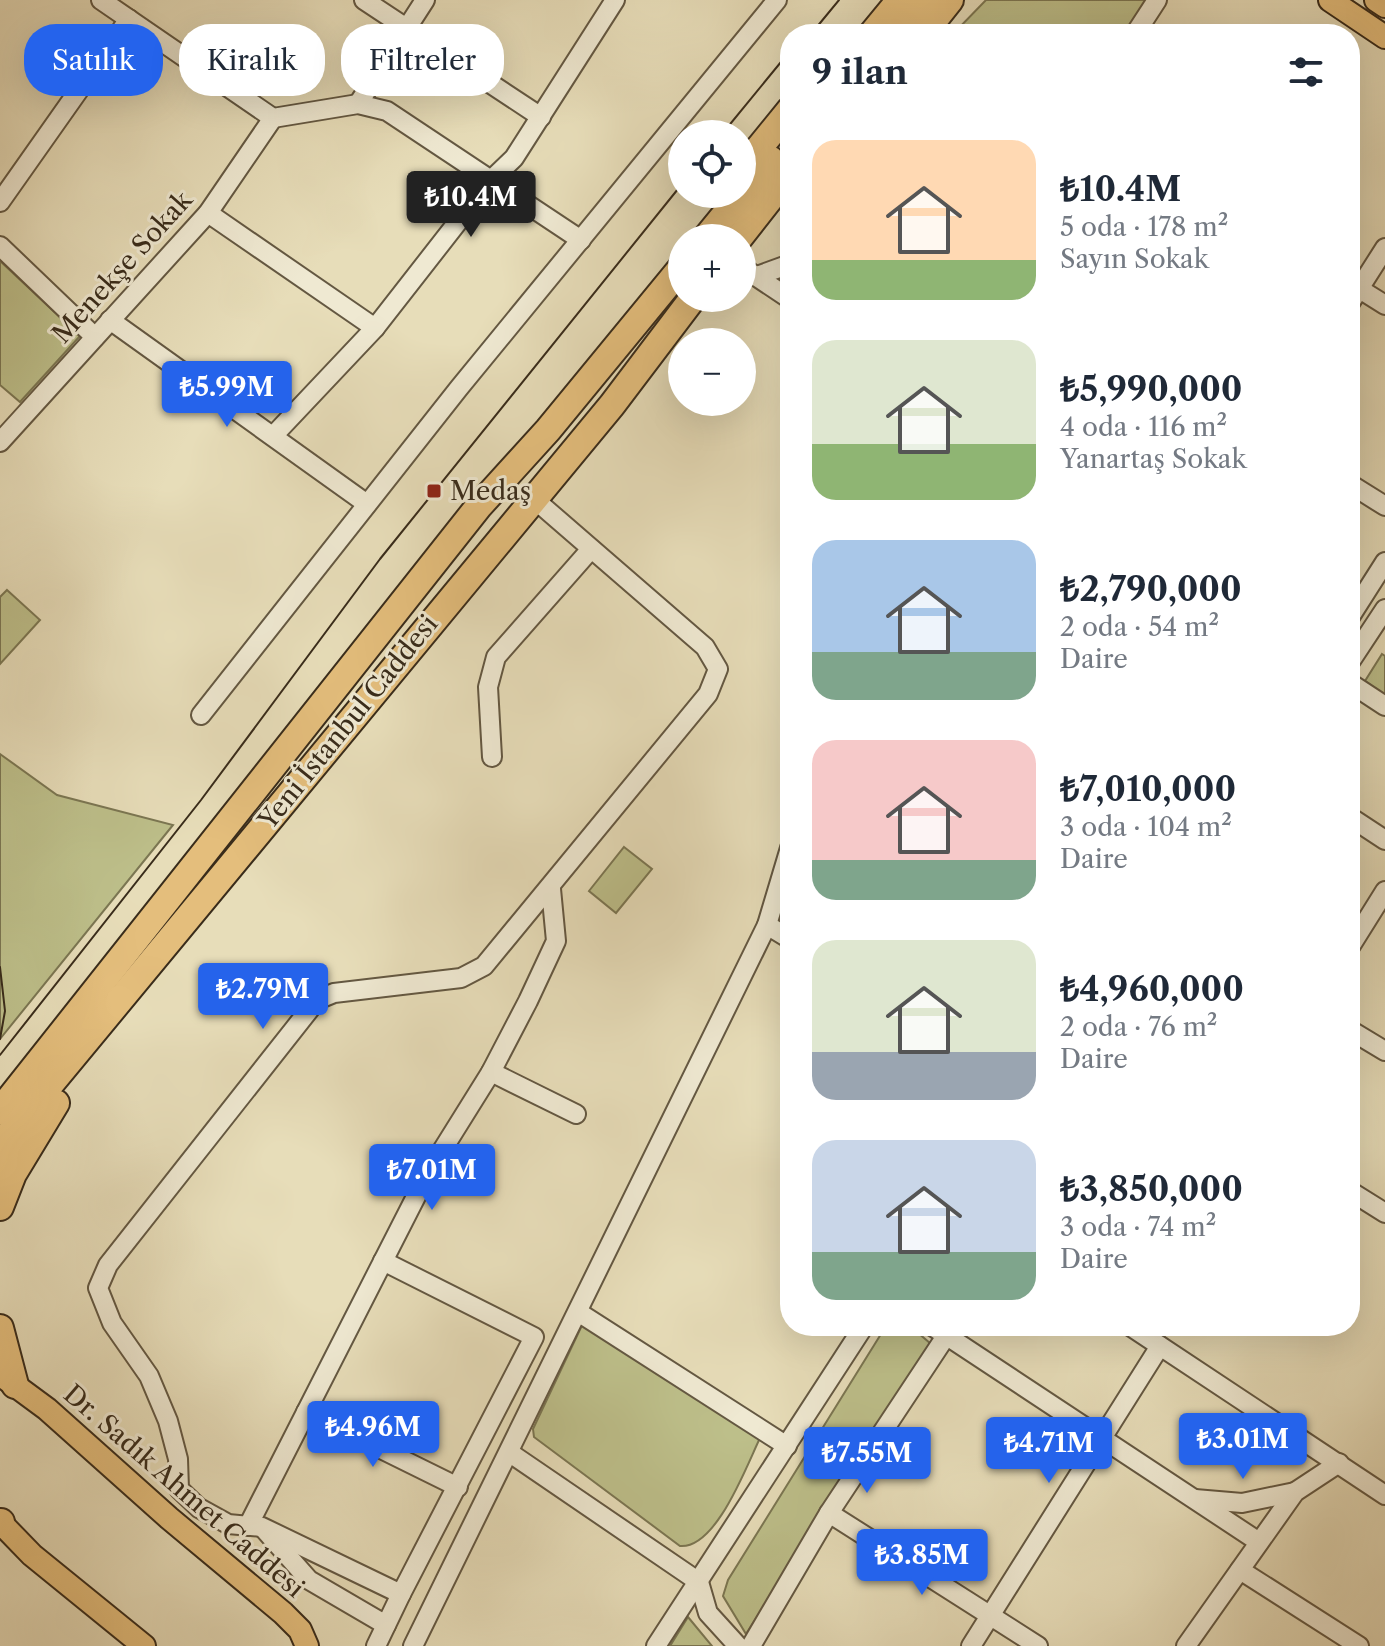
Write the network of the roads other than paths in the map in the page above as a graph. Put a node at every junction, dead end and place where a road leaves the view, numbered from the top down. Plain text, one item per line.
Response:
1 (364, 0) edge
2 (425, 0) edge
3 (615, 0) edge
4 (777, 0) edge
5 (878, 0) edge
6 (900, 0) edge
7 (926, 0) edge
8 (950, 0) edge
9 (1157, 0) edge
10 (1330, 0) edge
11 (1376, 0) edge
12 (1385, 6) edge
13 (116, 7) edge
14 (400, 24) edge
15 (409, 24) edge
16 (859, 24) edge
17 (880, 24) edge
18 (906, 24) edge
19 (931, 24) edge
20 (1141, 24) edge
21 (1385, 37) edge
22 (504, 93) edge
23 (363, 96) edge
24 (358, 104) junction
25 (541, 117) junction
26 (273, 118) junction
27 (780, 122) edge
28 (780, 147) edge
29 (756, 152) edge
30 (756, 177) edge
31 (489, 182) junction
32 (780, 186) edge
33 (1, 201) edge
34 (711, 208) edge
35 (731, 208) edge
36 (208, 213) junction
37 (780, 216) edge
38 (698, 224) edge
39 (717, 224) edge
40 (750, 224) edge
41 (581, 240) junction
42 (0, 246) edge
43 (1385, 248) edge
44 (756, 253) edge
45 (668, 261) edge
46 (780, 265) edge
47 (756, 266) edge
48 (756, 274) edge
49 (1360, 282) edge
50 (668, 284) edge
51 (780, 292) edge
52 (1360, 294) edge
53 (1385, 305) edge
54 (682, 312) edge
55 (695, 312) edge
56 (110, 320) junction
57 (375, 328) junction
58 (95, 337) junction
59 (612, 405) junction
60 (273, 436) junction
61 (0, 442) edge
62 (1360, 490) edge
63 (533, 498) junction
64 (367, 504) junction
65 (479, 506) junction
66 (1385, 506) edge
67 (591, 549) junction
68 (1385, 562) edge
69 (1360, 602) edge
70 (1385, 609) edge
71 (1360, 625) edge
72 (1378, 637) edge
73 (373, 640) junction
74 (1360, 653) edge
75 (397, 663) junction
76 (1360, 690) edge
77 (1385, 706) edge
78 (201, 715) dead end
79 (492, 757) dead end
80 (1360, 824) edge
81 (1385, 840) edge
82 (780, 881) edge
83 (551, 889) junction
84 (1385, 891) edge
85 (767, 925) junction
86 (1360, 931) edge
87 (780, 932) edge
88 (1360, 1036) edge
89 (1385, 1051) edge
90 (491, 1072) junction
91 (0, 1086) edge
92 (56, 1103) junction
93 (0, 1111) edge
94 (576, 1114) dead end
95 (1, 1164) edge
96 (1360, 1197) edge
97 (0, 1207) edge
98 (1385, 1213) edge
99 (383, 1261) junction
100 (578, 1312) junction
101 (0, 1328) edge
102 (858, 1336) edge
103 (939, 1336) edge
104 (953, 1336) edge
105 (1145, 1336) edge
106 (1160, 1346) junction
107 (8, 1380) edge
108 (306, 1412) junction
109 (1103, 1439) junction
110 (787, 1446) junction
111 (510, 1453) junction
112 (1339, 1463) junction
113 (458, 1487) junction
114 (1295, 1492) junction
115 (1385, 1495) edge
116 (1192, 1498) junction
117 (829, 1513) junction
118 (0, 1522) edge
119 (255, 1526) junction
120 (0, 1538) edge
121 (1259, 1542) junction
122 (32, 1555) junction
123 (1240, 1570) junction
124 (699, 1582) junction
125 (401, 1594) junction
126 (991, 1616) junction
127 (386, 1625) junction
128 (141, 1645) edge
129 (307, 1646) edge
130 (376, 1646) edge
131 (413, 1646) edge
132 (656, 1646) edge
133 (738, 1646) edge
134 (751, 1646) edge
135 (971, 1646) edge
136 (1038, 1646) edge
137 (1186, 1646) edge
138 (1359, 1646) edge

1 - 14 street
2 - 15 street
3 - 25 street
4 - 41 street
5 - 16 highway
6 - 17 highway
7 - 18 highway
8 - 19 highway
9 - 20 street
10 - 21 main road
11 - 12 main road
13 - 26 street
13 - 33 street
22 - 25 street
23 - 24 street
24 - 26 street
24 - 31 street
25 - 31 street
26 - 36 street, Menekşe Sokak
27 - 29 highway
28 - 30 highway
31 - 41 street
31 - 57 street
32 - 40 highway
34 - 38 highway
35 - 39 highway
36 - 56 street, Menekşe Sokak
36 - 57 street
37 - 44 highway
41 - 64 street
42 - 58 street
43 - 49 street
45 - 65 highway
46 - 47 street
48 - 51 street
50 - 65 highway, Yeni İstanbul Caddesi
52 - 53 street
54 - 59 highway, Yeni İstanbul Caddesi
55 - 59 highway
56 - 58 street, Menekşe Sokak
56 - 60 street
57 - 60 street
58 - 61 street, Menekşe Sokak
59 - 63 highway, Yeni İstanbul Caddesi
60 - 64 street
62 - 66 street
63 - 67 street
63 - 75 highway, Yeni İstanbul Caddesi
64 - 78 street
65 - 73 highway, Yeni İstanbul Caddesi
67 - 79 street
67 - 83 street
68 - 69 street
70 - 72 street
71 - 72 street
72 - 74 street
73 - 91 highway
73 - 93 highway, Yeni İstanbul Caddesi
75 - 92 highway
75 - 95 highway, Yeni İstanbul Caddesi
76 - 77 street
80 - 81 street
82 - 85 street
83 - 90 street
83 - 119 street
84 - 86 street
85 - 87 street
85 - 100 street
88 - 89 street
90 - 94 street
90 - 99 street
92 - 95 highway
92 - 97 highway
96 - 98 street
99 - 108 street
99 - 113 street
100 - 110 street
100 - 111 street
101 - 107 highway
102 - 110 street
103 - 117 street
104 - 109 street
105 - 106 street
106 - 109 street
106 - 112 street
107 - 129 main road, Dr. Sadık Ahmet Caddesi
108 - 113 street
108 - 119 street
109 - 116 street
109 - 126 street
110 - 124 street
111 - 124 street
111 - 131 street
112 - 114 street
112 - 115 street
113 - 125 street
114 - 116 street
114 - 121 street
116 - 121 street
117 - 126 street
117 - 134 street
118 - 122 main road
119 - 125 street
119 - 127 street
120 - 122 street
121 - 123 street
122 - 128 main road
123 - 137 street
123 - 138 street
124 - 132 street
124 - 133 street
125 - 127 street
126 - 135 street
126 - 136 street
127 - 130 street

